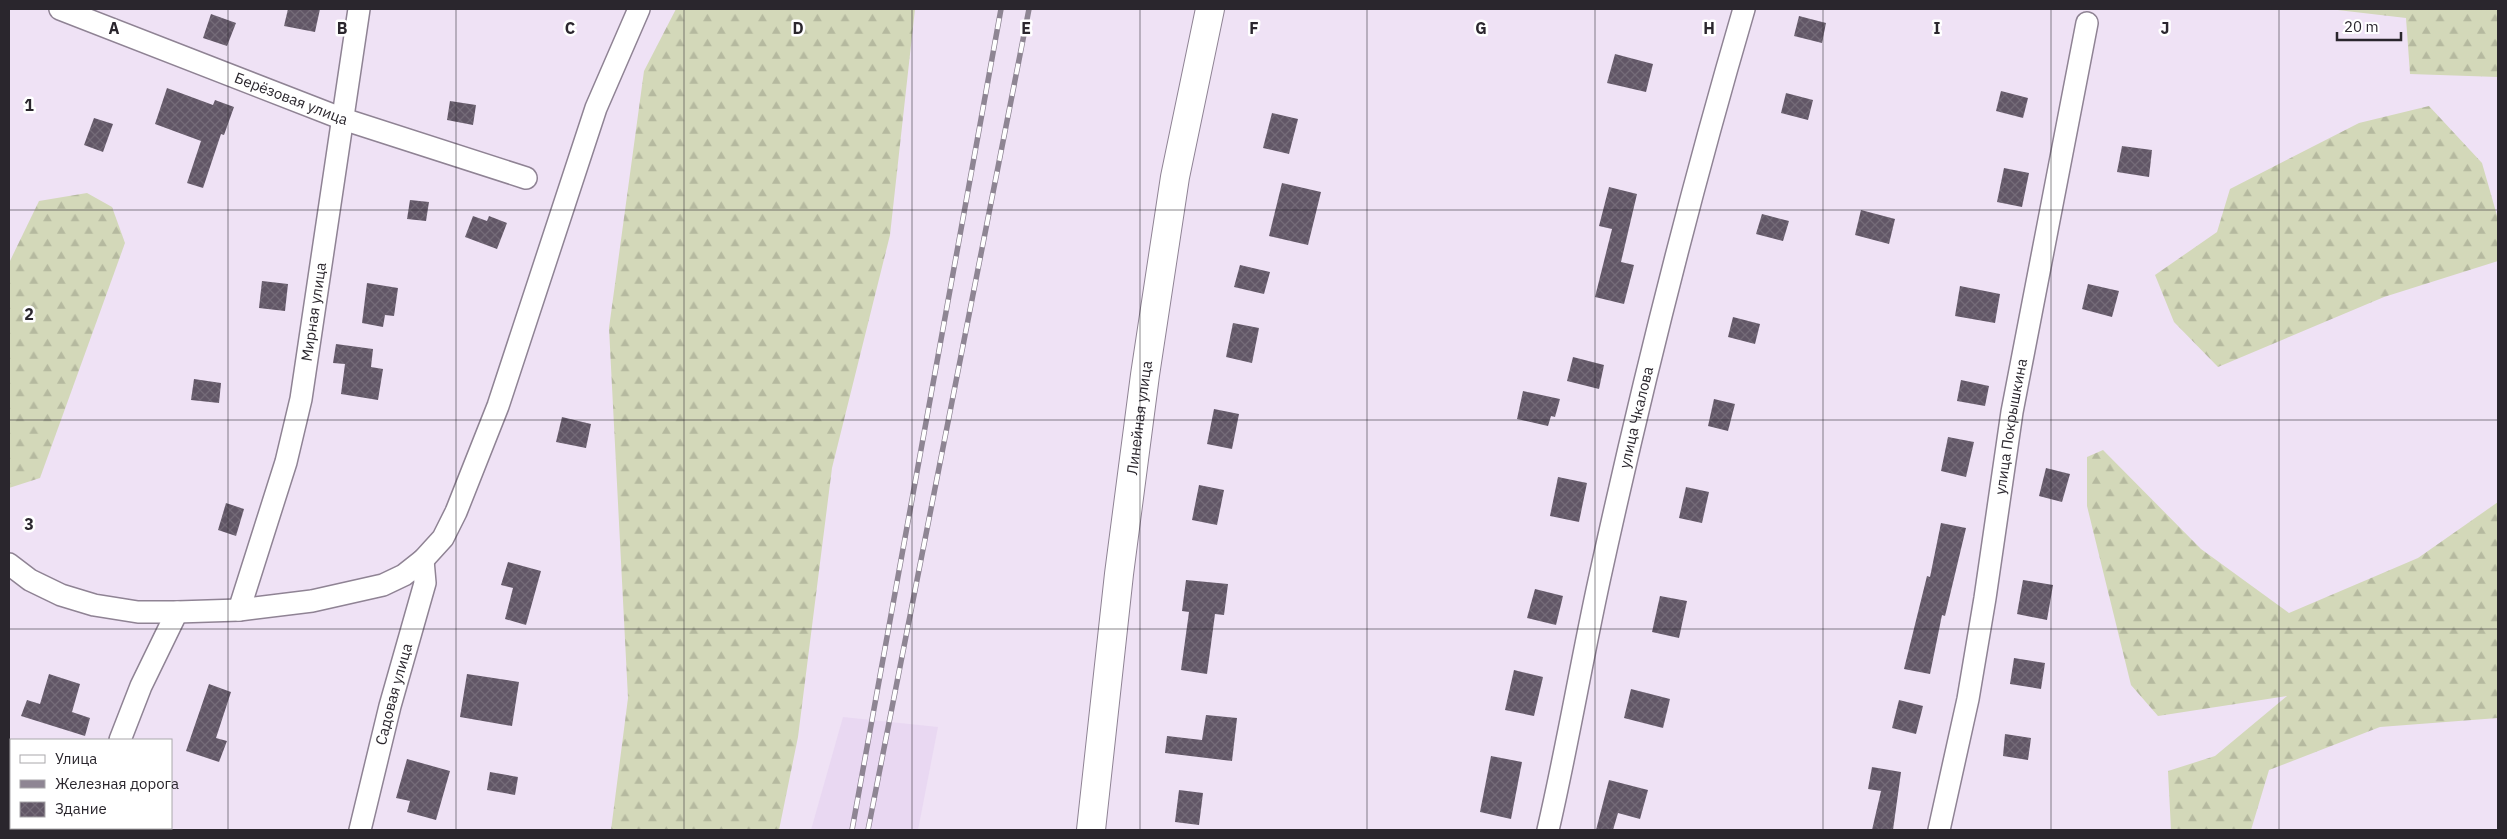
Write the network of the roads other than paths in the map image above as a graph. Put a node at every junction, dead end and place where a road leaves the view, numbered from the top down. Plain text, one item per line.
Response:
1 (60, 9) edge
2 (359, 9) edge
3 (639, 9) edge
4 (1210, 9) edge
5 (1744, 9) edge
6 (2087, 22) dead end
7 (343, 119) junction
8 (526, 178) dead end
9 (423, 560) junction
10 (9, 564) edge
11 (239, 610) junction
12 (178, 612) junction
13 (120, 739) edge
14 (360, 830) edge
15 (1091, 830) edge
16 (1548, 830) edge
17 (1939, 830) edge

1 - 7 street, Берёзовая улица
2 - 7 street, Мирная улица
3 - 9 street
4 - 15 main road, Линейная улица
5 - 16 street, улица Чкалова
6 - 17 street, улица Покрышкина
7 - 8 street, Берёзовая улица
7 - 11 street, Мирная улица
9 - 11 street
9 - 14 street, Садовая улица
10 - 12 street
11 - 12 street
12 - 13 street

